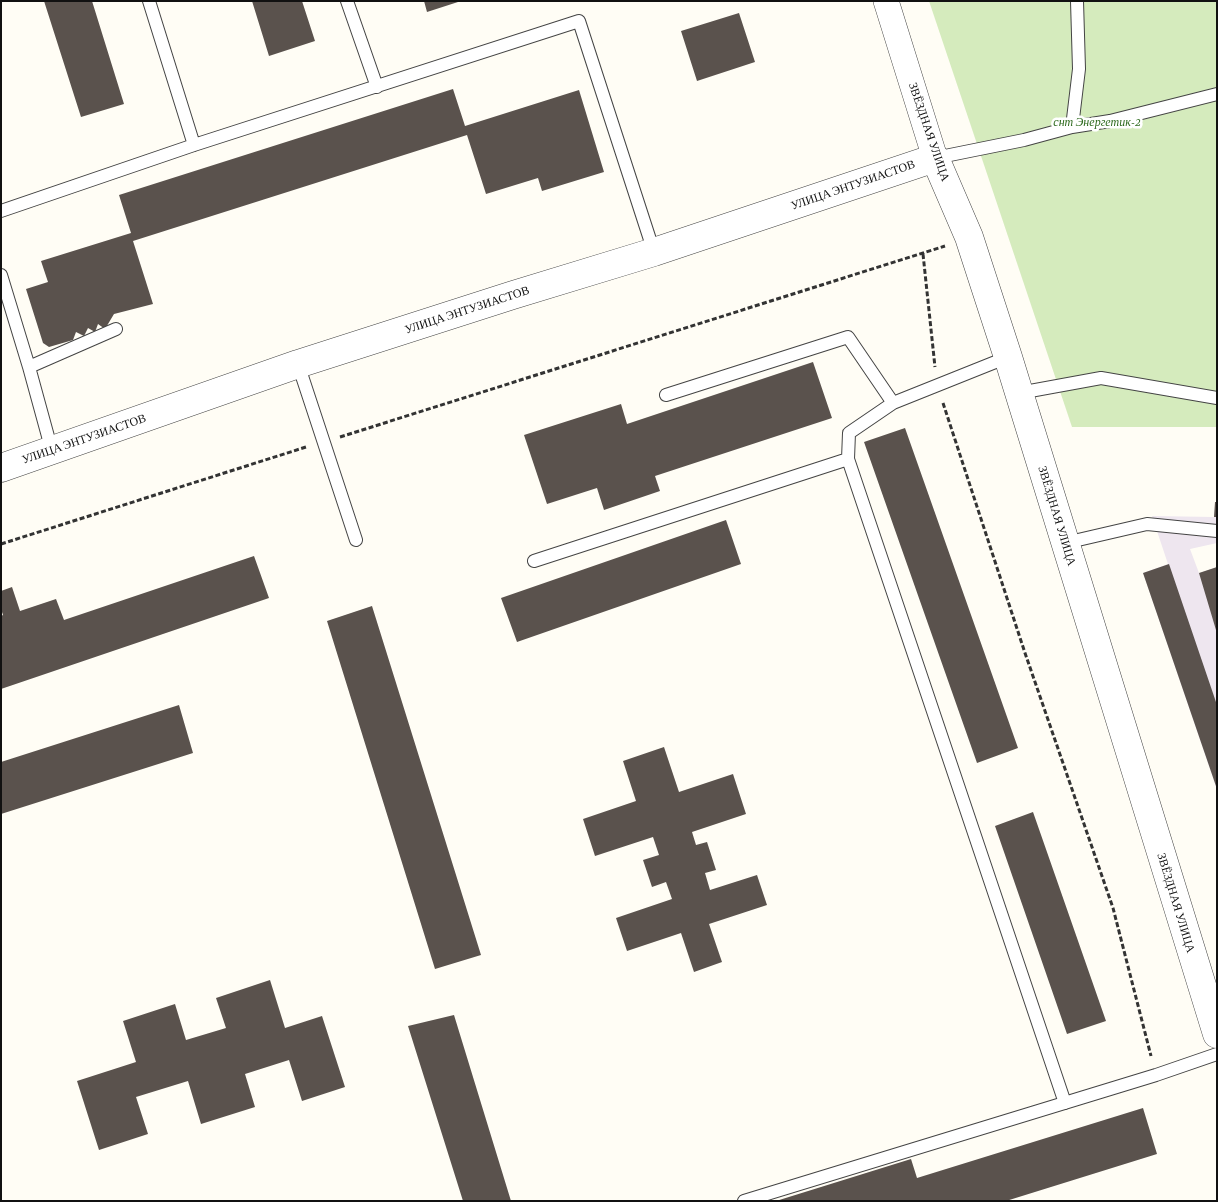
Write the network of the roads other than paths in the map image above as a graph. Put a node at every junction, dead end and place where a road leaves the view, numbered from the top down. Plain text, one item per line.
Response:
1 (150, 1) edge
2 (347, 1) edge
3 (886, 1) edge
4 (1077, 1) edge
5 (377, 87) junction
6 (1217, 94) edge
7 (1072, 127) junction
8 (194, 145) junction
9 (935, 158) junction
10 (1, 211) edge
11 (654, 252) junction
12 (2, 281) edge
13 (116, 330) dead end
14 (1008, 357) junction
15 (298, 364) junction
16 (29, 367) junction
17 (1019, 393) junction
18 (666, 395) dead end
19 (1217, 398) edge
20 (893, 403) junction
21 (52, 451) junction
22 (848, 460) junction
23 (1, 468) edge
24 (1217, 531) edge
25 (356, 540) dead end
26 (1065, 543) junction
27 (534, 561) dead end
28 (1216, 1029) edge
29 (1217, 1054) edge
30 (1066, 1102) junction
31 (744, 1201) edge

1 - 8 lane
2 - 5 lane
3 - 9 street, ЗВЁЗДНАЯ УЛИЦА
4 - 7 lane
5 - 8 lane
5 - 11 lane
6 - 7 lane
7 - 9 lane
8 - 10 lane
9 - 11 street, УЛИЦА ЭНТУЗИАСТОВ
9 - 14 street, ЗВЁЗДНАЯ УЛИЦА
11 - 15 street, УЛИЦА ЭНТУЗИАСТОВ
12 - 16 lane
13 - 16 lane
14 - 17 street, ЗВЁЗДНАЯ УЛИЦА
14 - 20 lane
15 - 21 street, УЛИЦА ЭНТУЗИАСТОВ
15 - 25 lane
16 - 21 lane
17 - 19 lane
17 - 26 street, ЗВЁЗДНАЯ УЛИЦА
18 - 20 lane
20 - 22 lane
21 - 23 street, УЛИЦА ЭНТУЗИАСТОВ
22 - 27 lane
22 - 30 lane
24 - 26 lane
26 - 28 street, ЗВЁЗДНАЯ УЛИЦА
29 - 30 lane
30 - 31 lane

